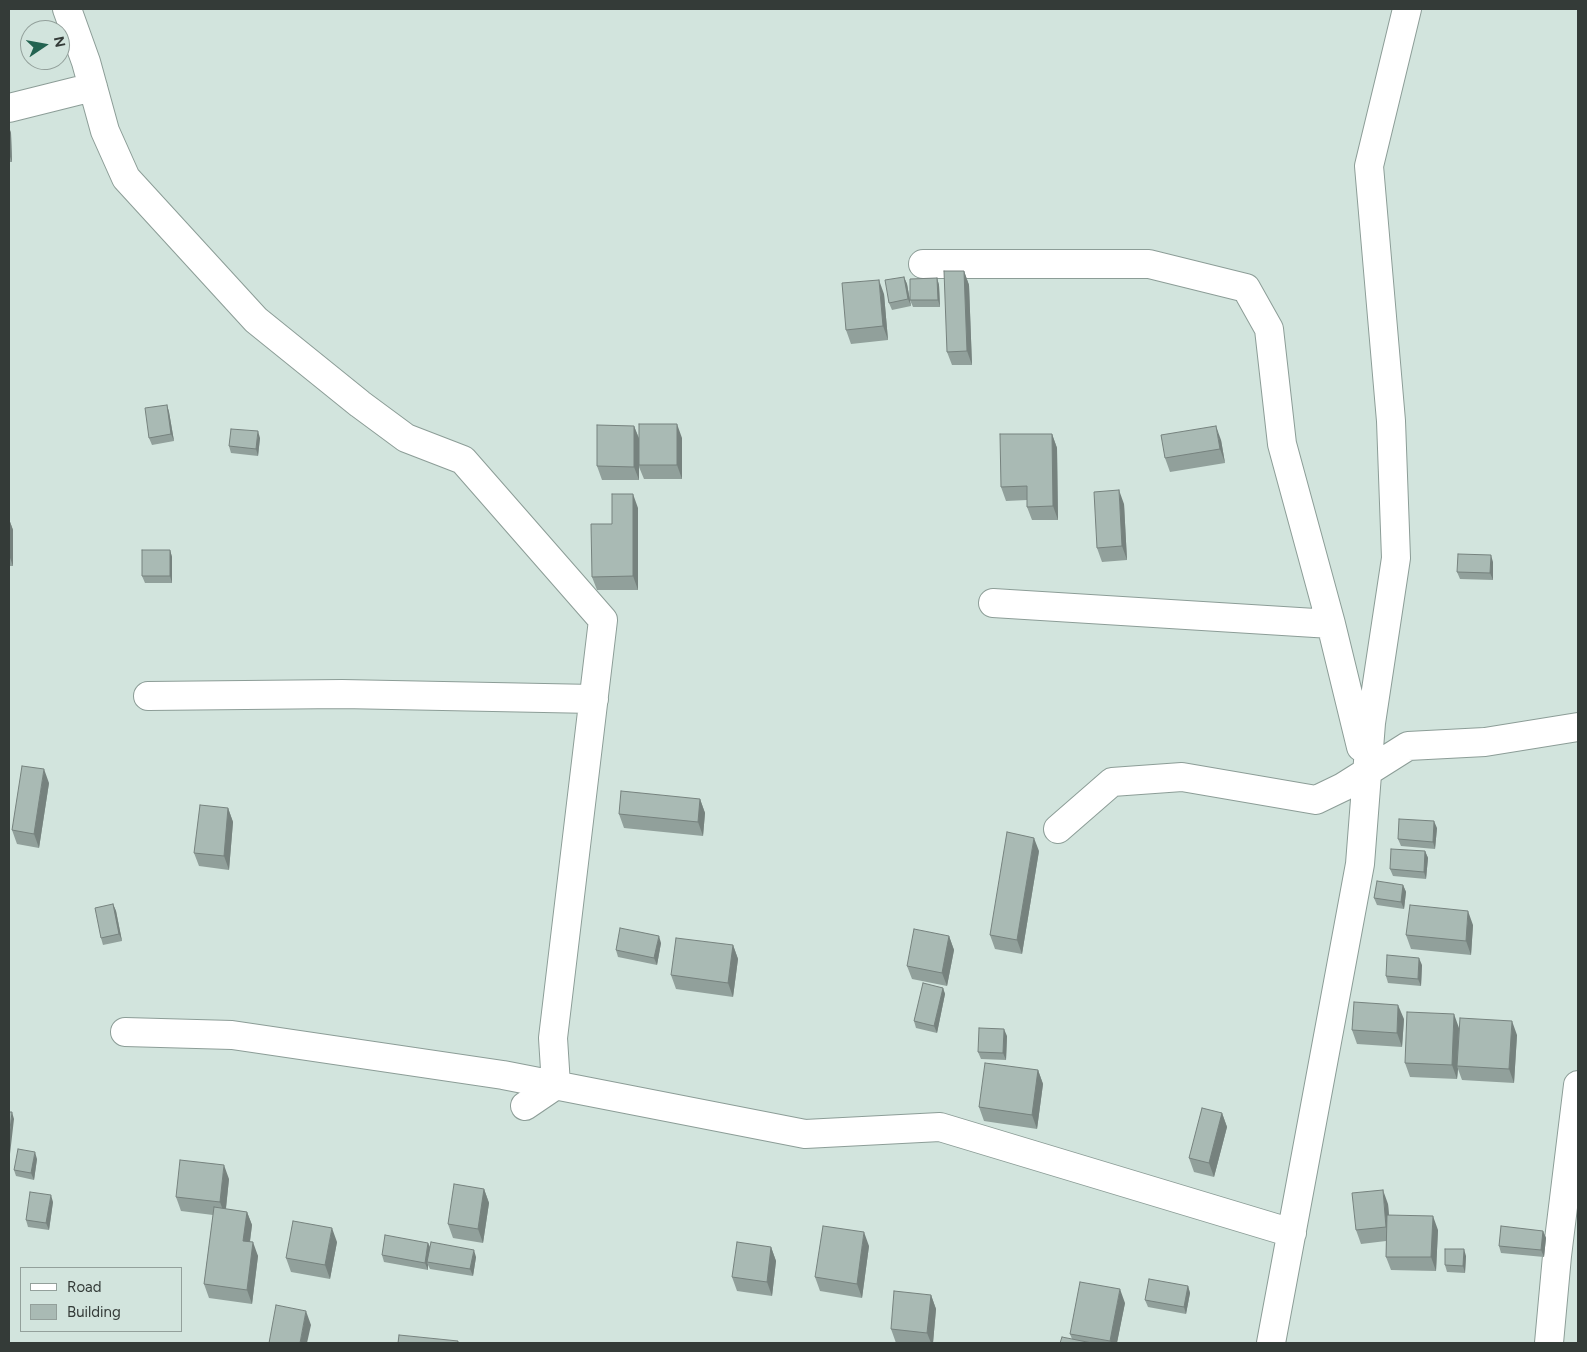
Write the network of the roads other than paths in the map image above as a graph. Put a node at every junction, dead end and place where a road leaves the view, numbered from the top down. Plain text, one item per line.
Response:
1 (67, 9) edge
2 (1407, 9) edge
3 (93, 87) junction
4 (9, 108) edge
5 (923, 264) dead end
6 (993, 603) dead end
7 (1331, 624) junction
8 (148, 696) dead end
9 (594, 699) junction
10 (1578, 727) edge
11 (1367, 771) junction
12 (1058, 829) dead end
13 (125, 1032) dead end
14 (556, 1085) junction
15 (1578, 1085) edge
16 (525, 1106) dead end
17 (1292, 1233) junction
18 (1568, 1257) edge
19 (1271, 1343) edge
20 (1549, 1343) edge

1 - 3 street
2 - 11 street
3 - 4 street
3 - 9 street
5 - 7 street
6 - 7 street
7 - 11 street
8 - 9 street
9 - 14 street
10 - 11 street
11 - 12 street
11 - 17 street
13 - 14 street
14 - 16 street
14 - 17 street
15 - 18 street
17 - 19 street
18 - 20 street

